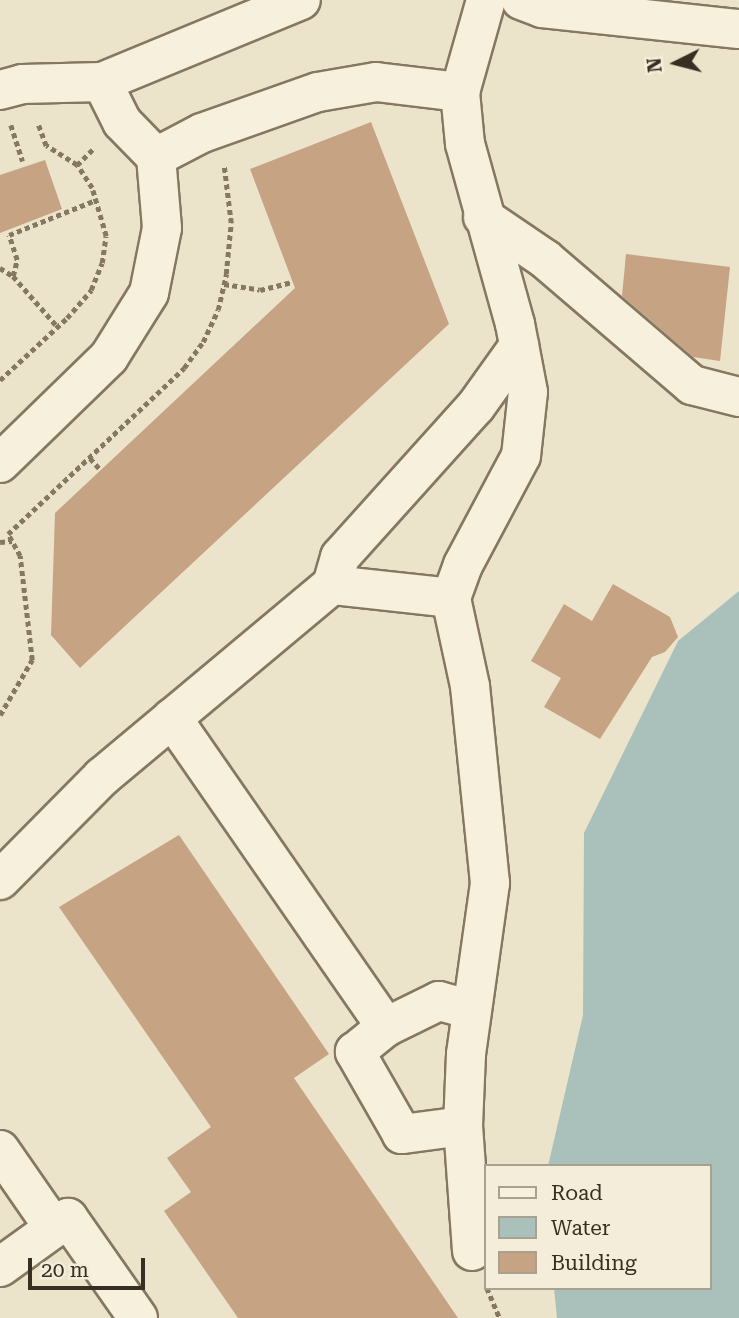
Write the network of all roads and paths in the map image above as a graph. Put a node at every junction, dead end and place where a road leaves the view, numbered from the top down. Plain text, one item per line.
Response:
1 (301, 0) edge
2 (485, 0) edge
3 (521, 0) edge
4 (739, 29) edge
5 (102, 82) junction
6 (460, 92) junction
7 (11, 103) edge
8 (34, 112) dead end
9 (213, 128) junction
10 (98, 144) dead end
11 (156, 157) junction
12 (23, 161) dead end
13 (77, 164) junction
14 (96, 200) junction
15 (484, 217) junction
16 (0, 268) edge
17 (13, 276) junction
18 (292, 282) dead end
19 (224, 284) junction
20 (57, 326) junction
21 (519, 346) junction
22 (0, 380) edge
23 (739, 397) edge
24 (90, 458) junction
25 (0, 463) edge
26 (100, 469) dead end
27 (12, 541) junction
28 (0, 542) edge
29 (332, 584) junction
30 (451, 598) junction
31 (0, 715) edge
32 (172, 718) junction
33 (0, 880) edge
34 (472, 1010) junction
35 (386, 1027) junction
36 (463, 1126) junction
37 (0, 1150) edge
38 (54, 1228) junction
39 (472, 1251) dead end
40 (0, 1267) edge
41 (488, 1290) edge
42 (138, 1318) edge
43 (500, 1318) edge

1 - 5 lane
2 - 6 lane
3 - 4 lane
5 - 7 lane
5 - 11 lane
6 - 9 lane
6 - 15 lane
7 - 12 path
8 - 13 path
9 - 11 lane
9 - 19 path
10 - 13 path
11 - 25 lane
13 - 14 path
14 - 17 path
14 - 20 path
15 - 21 lane
15 - 23 lane
16 - 17 path
17 - 20 path
18 - 19 path
19 - 24 path
20 - 22 path
21 - 29 lane
21 - 30 lane
24 - 26 path
24 - 27 path
27 - 28 path
27 - 31 path
29 - 30 lane
29 - 32 lane
30 - 34 lane
32 - 33 lane
32 - 35 lane
34 - 35 lane
34 - 36 lane
35 - 36 lane
36 - 39 lane
37 - 38 lane
38 - 40 lane
38 - 42 lane
41 - 43 path

